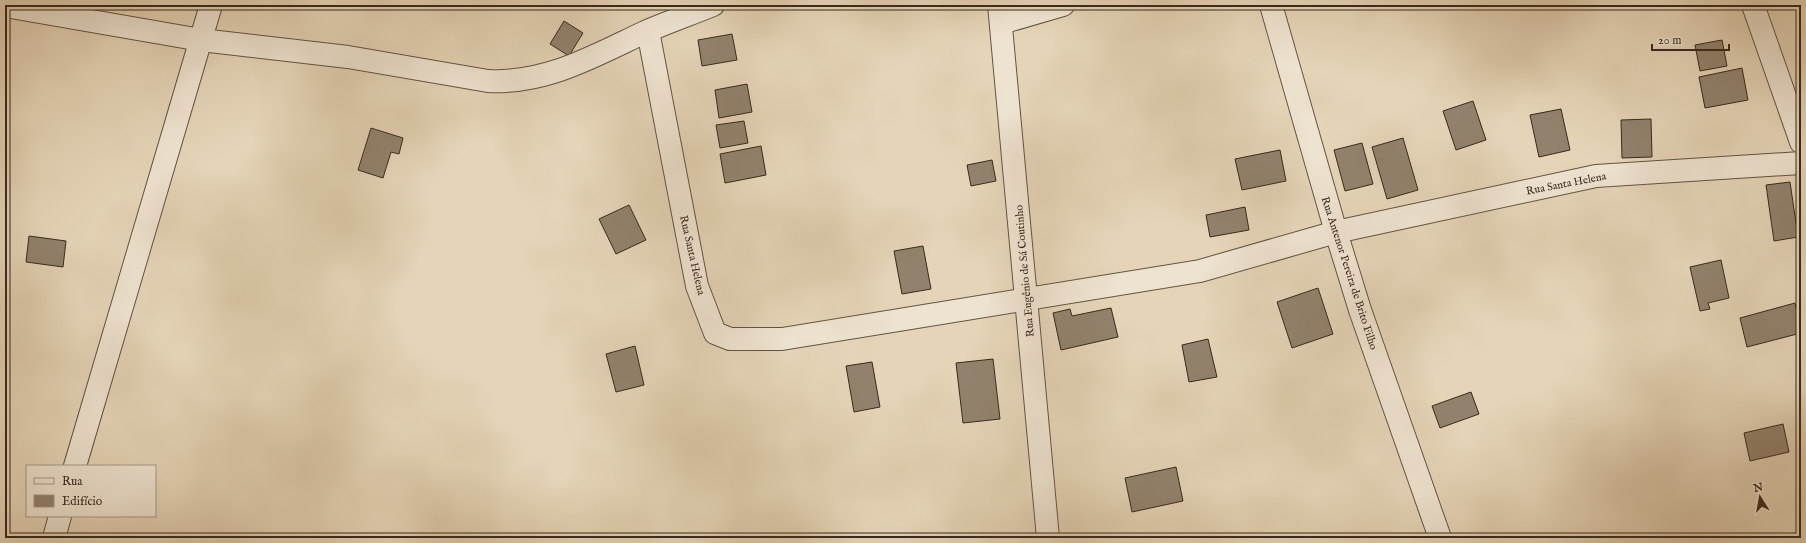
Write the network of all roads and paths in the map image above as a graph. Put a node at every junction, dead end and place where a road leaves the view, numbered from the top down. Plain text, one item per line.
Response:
1 (211, 5) edge
2 (713, 5) edge
3 (1063, 5) edge
4 (1271, 5) edge
5 (1753, 5) edge
6 (5, 6) edge
7 (1000, 14) edge
8 (648, 31) junction
9 (201, 40) junction
10 (1801, 142) edge
11 (1801, 163) edge
12 (1336, 232) junction
13 (1027, 299) junction
14 (75, 465) edge
15 (60, 517) edge
16 (54, 538) edge
17 (1048, 538) edge
18 (1440, 538) edge

1 - 9 street
2 - 8 street
3 - 7 street
4 - 12 street, Rua Antenor Pereira de Brito Filho
5 - 10 street
6 - 9 street
7 - 13 street, Rua Eugênio de Sá Coutinho
8 - 9 street
8 - 13 street, Rua Santa Helena
9 - 14 street
11 - 12 street, Rua Santa Helena
12 - 13 street, Rua Santa Helena
12 - 18 street, Rua Antenor Pereira de Brito Filho
13 - 17 street, Rua Eugênio de Sá Coutinho
15 - 16 street

